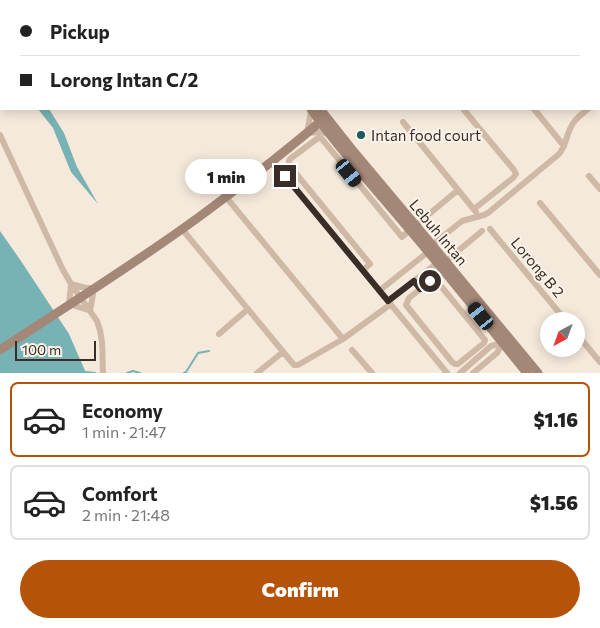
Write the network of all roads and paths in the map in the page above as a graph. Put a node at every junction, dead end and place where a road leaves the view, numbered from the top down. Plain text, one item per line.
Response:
1 (311, 110) edge
2 (312, 110) edge
3 (320, 110) edge
4 (464, 110) edge
5 (535, 110) edge
6 (587, 110) edge
7 (323, 120) junction
8 (403, 122) dead end
9 (307, 133) junction
10 (329, 134) junction
11 (0, 135) edge
12 (564, 146) junction
13 (354, 152) junction
14 (273, 161) junction
15 (353, 170) junction
16 (589, 176) dead end
17 (600, 189) edge
18 (458, 190) junction
19 (226, 197) junction
20 (317, 199) junction
21 (540, 203) dead end
22 (309, 205) junction
23 (474, 210) junction
24 (478, 217) junction
25 (413, 228) junction
26 (182, 229) junction
27 (490, 229) dead end
28 (482, 232) dead end
29 (430, 248) junction
30 (441, 262) junction
31 (362, 270) junction
32 (600, 275) edge
33 (414, 281) junction
34 (70, 284) junction
35 (94, 288) junction
36 (420, 289) junction
37 (379, 291) junction
38 (80, 297) junction
39 (389, 303) junction
40 (66, 306) junction
41 (248, 309) junction
42 (90, 311) junction
43 (559, 312) edge
44 (219, 334) dead end
45 (343, 339) junction
46 (506, 340) junction
47 (585, 344) edge
48 (491, 346) junction
49 (0, 350) edge
50 (352, 350) dead end
51 (283, 352) junction
52 (472, 353) junction
53 (497, 353) junction
54 (476, 359) junction
55 (600, 362) edge
56 (102, 373) edge
57 (257, 373) edge
58 (372, 373) edge
59 (447, 373) edge
60 (460, 373) edge
61 (473, 373) edge
62 (527, 373) edge
63 (538, 373) edge

1 - 9 street
2 - 7 main road, Lebuh Intan
3 - 7 main road, Lebuh Intan
4 - 23 street
5 - 12 street
6 - 12 street
7 - 9 main road
7 - 10 main road, Lebuh Intan
7 - 13 main road, Lebuh Intan
8 - 18 street
9 - 10 street
9 - 14 main road
10 - 15 main road, Lebuh Intan
11 - 34 street
12 - 24 street
13 - 15 main road
13 - 25 main road, Lebuh Intan
14 - 19 main road
14 - 22 street
15 - 20 street
15 - 25 main road, Lebuh Intan
16 - 17 street
18 - 23 street
18 - 25 street
19 - 26 main road
19 - 45 street
20 - 22 street
20 - 31 street
21 - 32 street
22 - 31 street
23 - 24 street
24 - 29 street
25 - 29 main road, Lebuh Intan
26 - 35 main road
26 - 41 street
27 - 43 street, Lorong B 2
28 - 30 street
29 - 30 main road, Lebuh Intan
29 - 37 street
30 - 33 street
30 - 46 main road, Lebuh Intan
31 - 37 street
33 - 36 street
33 - 39 street
34 - 35 street
34 - 38 street
34 - 40 street
35 - 38 main road
35 - 42 street
36 - 52 street
36 - 52 street
37 - 39 street
38 - 40 main road
38 - 42 street
39 - 45 street
39 - 59 street
40 - 42 street
40 - 49 main road
41 - 44 street
41 - 51 street
42 - 56 street
45 - 51 street
46 - 48 street
46 - 53 street
46 - 62 main road, Lebuh Intan
46 - 63 main road, Lebuh Intan
47 - 55 street
48 - 53 street
48 - 54 street
50 - 58 street
51 - 57 street
52 - 54 street
53 - 61 street
54 - 60 street

